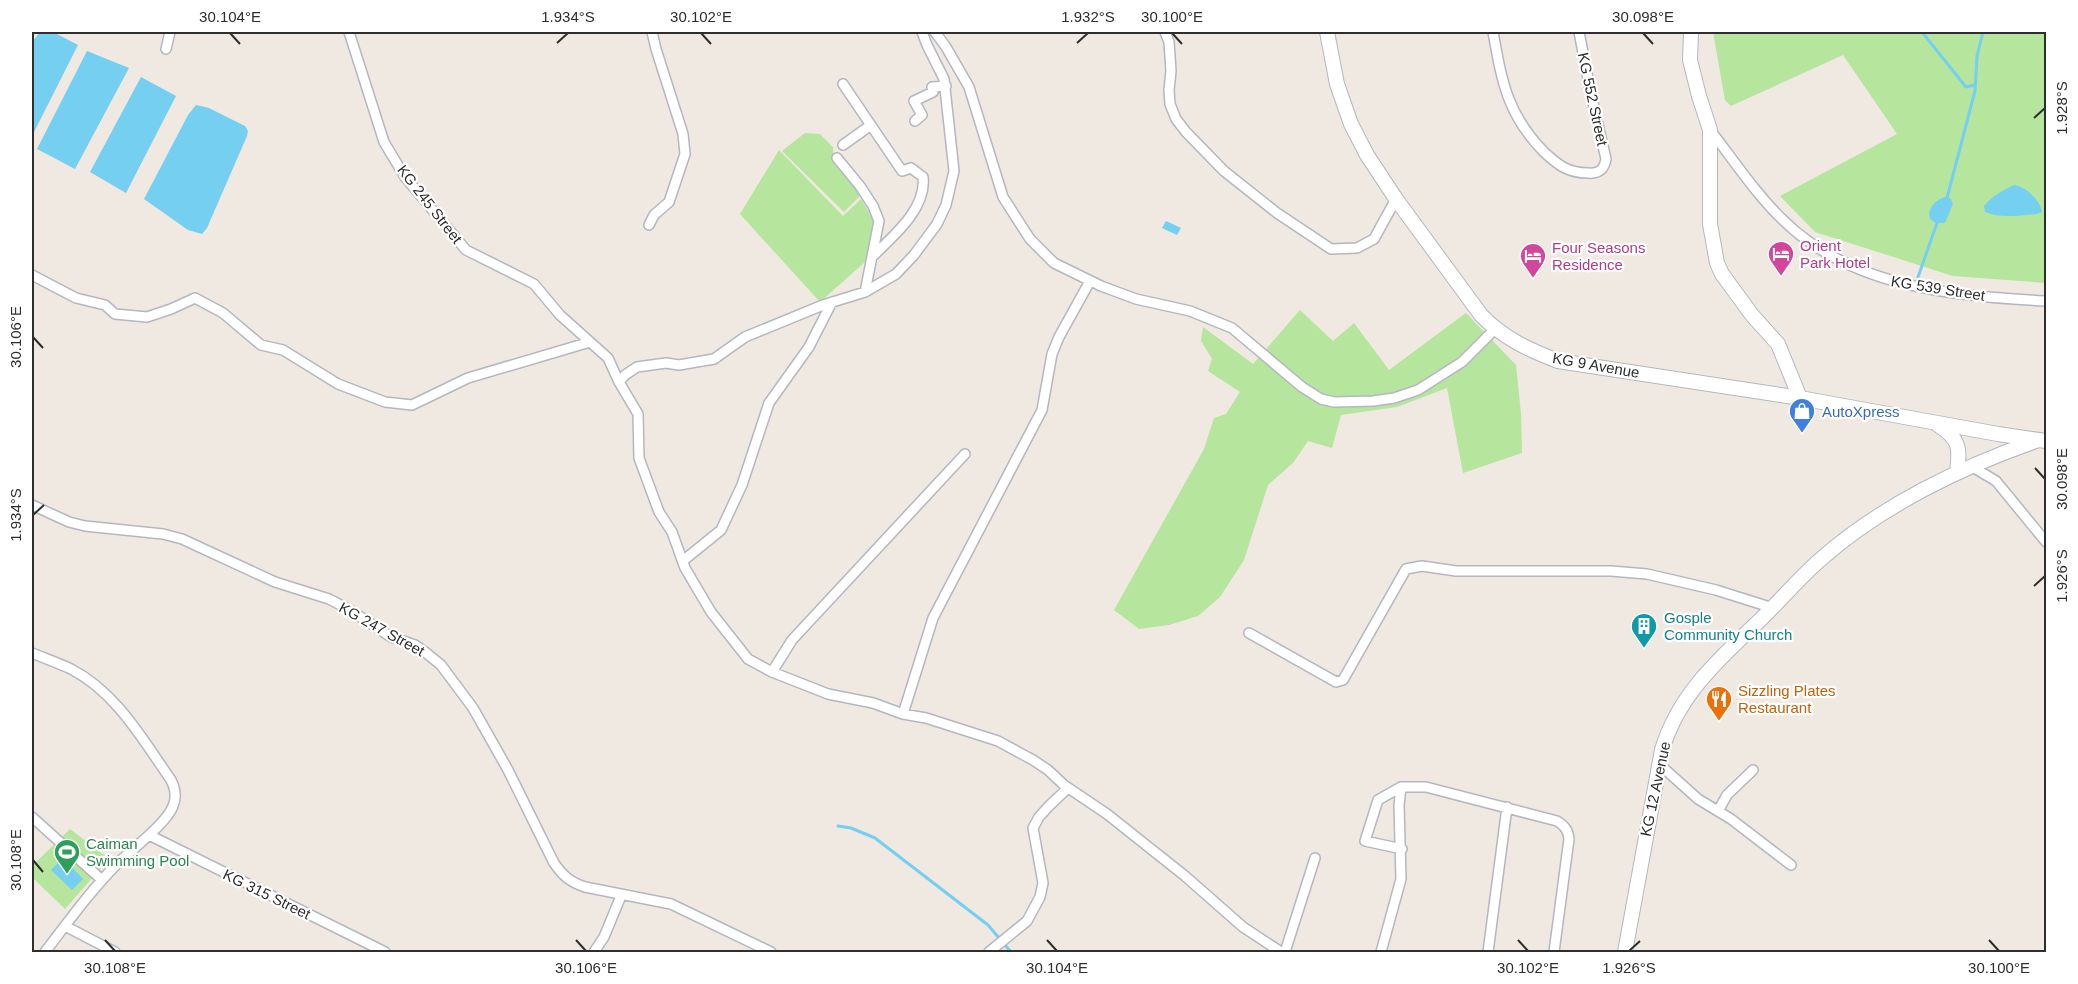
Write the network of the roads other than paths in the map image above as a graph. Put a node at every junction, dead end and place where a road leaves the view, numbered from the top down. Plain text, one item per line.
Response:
1 (170, 32) edge
2 (349, 32) edge
3 (652, 32) edge
4 (922, 32) edge
5 (935, 32) edge
6 (1165, 32) edge
7 (1327, 32) edge
8 (1492, 32) edge
9 (1579, 32) edge
10 (1691, 32) edge
11 (166, 49) dead end
12 (843, 84) dead end
13 (946, 86) junction
14 (915, 121) dead end
15 (871, 125) junction
16 (1710, 130) junction
17 (843, 145) dead end
18 (837, 158) dead end
19 (1396, 199) junction
20 (649, 225) dead end
21 (872, 258) junction
22 (32, 275) edge
23 (1090, 281) junction
24 (866, 292) junction
25 (2046, 301) edge
26 (832, 302) junction
27 (1495, 330) junction
28 (590, 342) junction
29 (619, 382) junction
30 (1800, 398) junction
31 (1934, 423) junction
32 (1998, 435) junction
33 (2042, 441) edge
34 (965, 454) dead end
35 (1991, 457) junction
36 (1971, 466) junction
37 (1957, 472) junction
38 (32, 505) edge
39 (2046, 542) edge
40 (684, 560) junction
41 (1773, 608) junction
42 (1249, 633) dead end
43 (32, 653) edge
44 (772, 672) junction
45 (903, 714) junction
46 (1659, 764) junction
47 (1753, 770) dead end
48 (1401, 787) junction
49 (1068, 788) junction
50 (1507, 807) junction
51 (1718, 811) junction
52 (32, 817) edge
53 (149, 835) junction
54 (1402, 849) junction
55 (1316, 858) dead end
56 (1791, 865) dead end
57 (102, 880) junction
58 (621, 896) junction
59 (65, 926) junction
60 (45, 952) edge
61 (115, 952) edge
62 (385, 952) edge
63 (594, 952) edge
64 (771, 952) edge
65 (989, 952) edge
66 (1283, 952) edge
67 (1381, 952) edge
68 (1488, 952) edge
69 (1554, 952) edge
70 (1625, 952) edge

1 - 11 street
2 - 28 street, KG 245 Street
3 - 20 street
4 - 13 street
5 - 23 street
6 - 19 street
7 - 19 main road, KG 9 Avenue
8 - 9 street, KG 552 Street
10 - 16 main road
12 - 15 street
13 - 14 street
13 - 24 street
15 - 17 street
15 - 21 street
16 - 25 street, KG 539 Street
16 - 30 main road
18 - 21 street
19 - 27 main road, KG 9 Avenue
21 - 24 street
22 - 28 street
23 - 27 street
23 - 45 street
24 - 26 street
26 - 29 street
26 - 40 street
27 - 30 main road, KG 9 Avenue
28 - 29 street, KG 245 Street
29 - 40 street, KG 245 Street
30 - 31 main road, KG 9 Avenue
31 - 32 main road, KG 9 Avenue
31 - 37 main road
32 - 33 main road, KG 9 Avenue
32 - 35 main road
33 - 35 main road, KG 12 Avenue
34 - 44 street
35 - 36 main road, KG 12 Avenue
36 - 37 main road, KG 12 Avenue
36 - 39 street
37 - 41 main road, KG 12 Avenue
38 - 58 street, KG 247 Street
40 - 44 street, KG 245 Street
41 - 42 street
41 - 46 main road, KG 12 Avenue
43 - 53 street
44 - 45 street, KG 245 Street
45 - 49 street, KG 245 Street
46 - 51 street
46 - 70 main road, KG 12 Avenue
47 - 51 street
48 - 50 street
48 - 54 street
48 - 54 street
49 - 65 street
49 - 66 street, KG 245 Street
50 - 68 street
50 - 69 street
51 - 56 street
52 - 57 street
53 - 57 street
53 - 62 street, KG 315 Street
54 - 67 street
55 - 66 street
57 - 59 street
58 - 63 street
58 - 64 street, KG 247 Street
59 - 60 street
59 - 61 street

